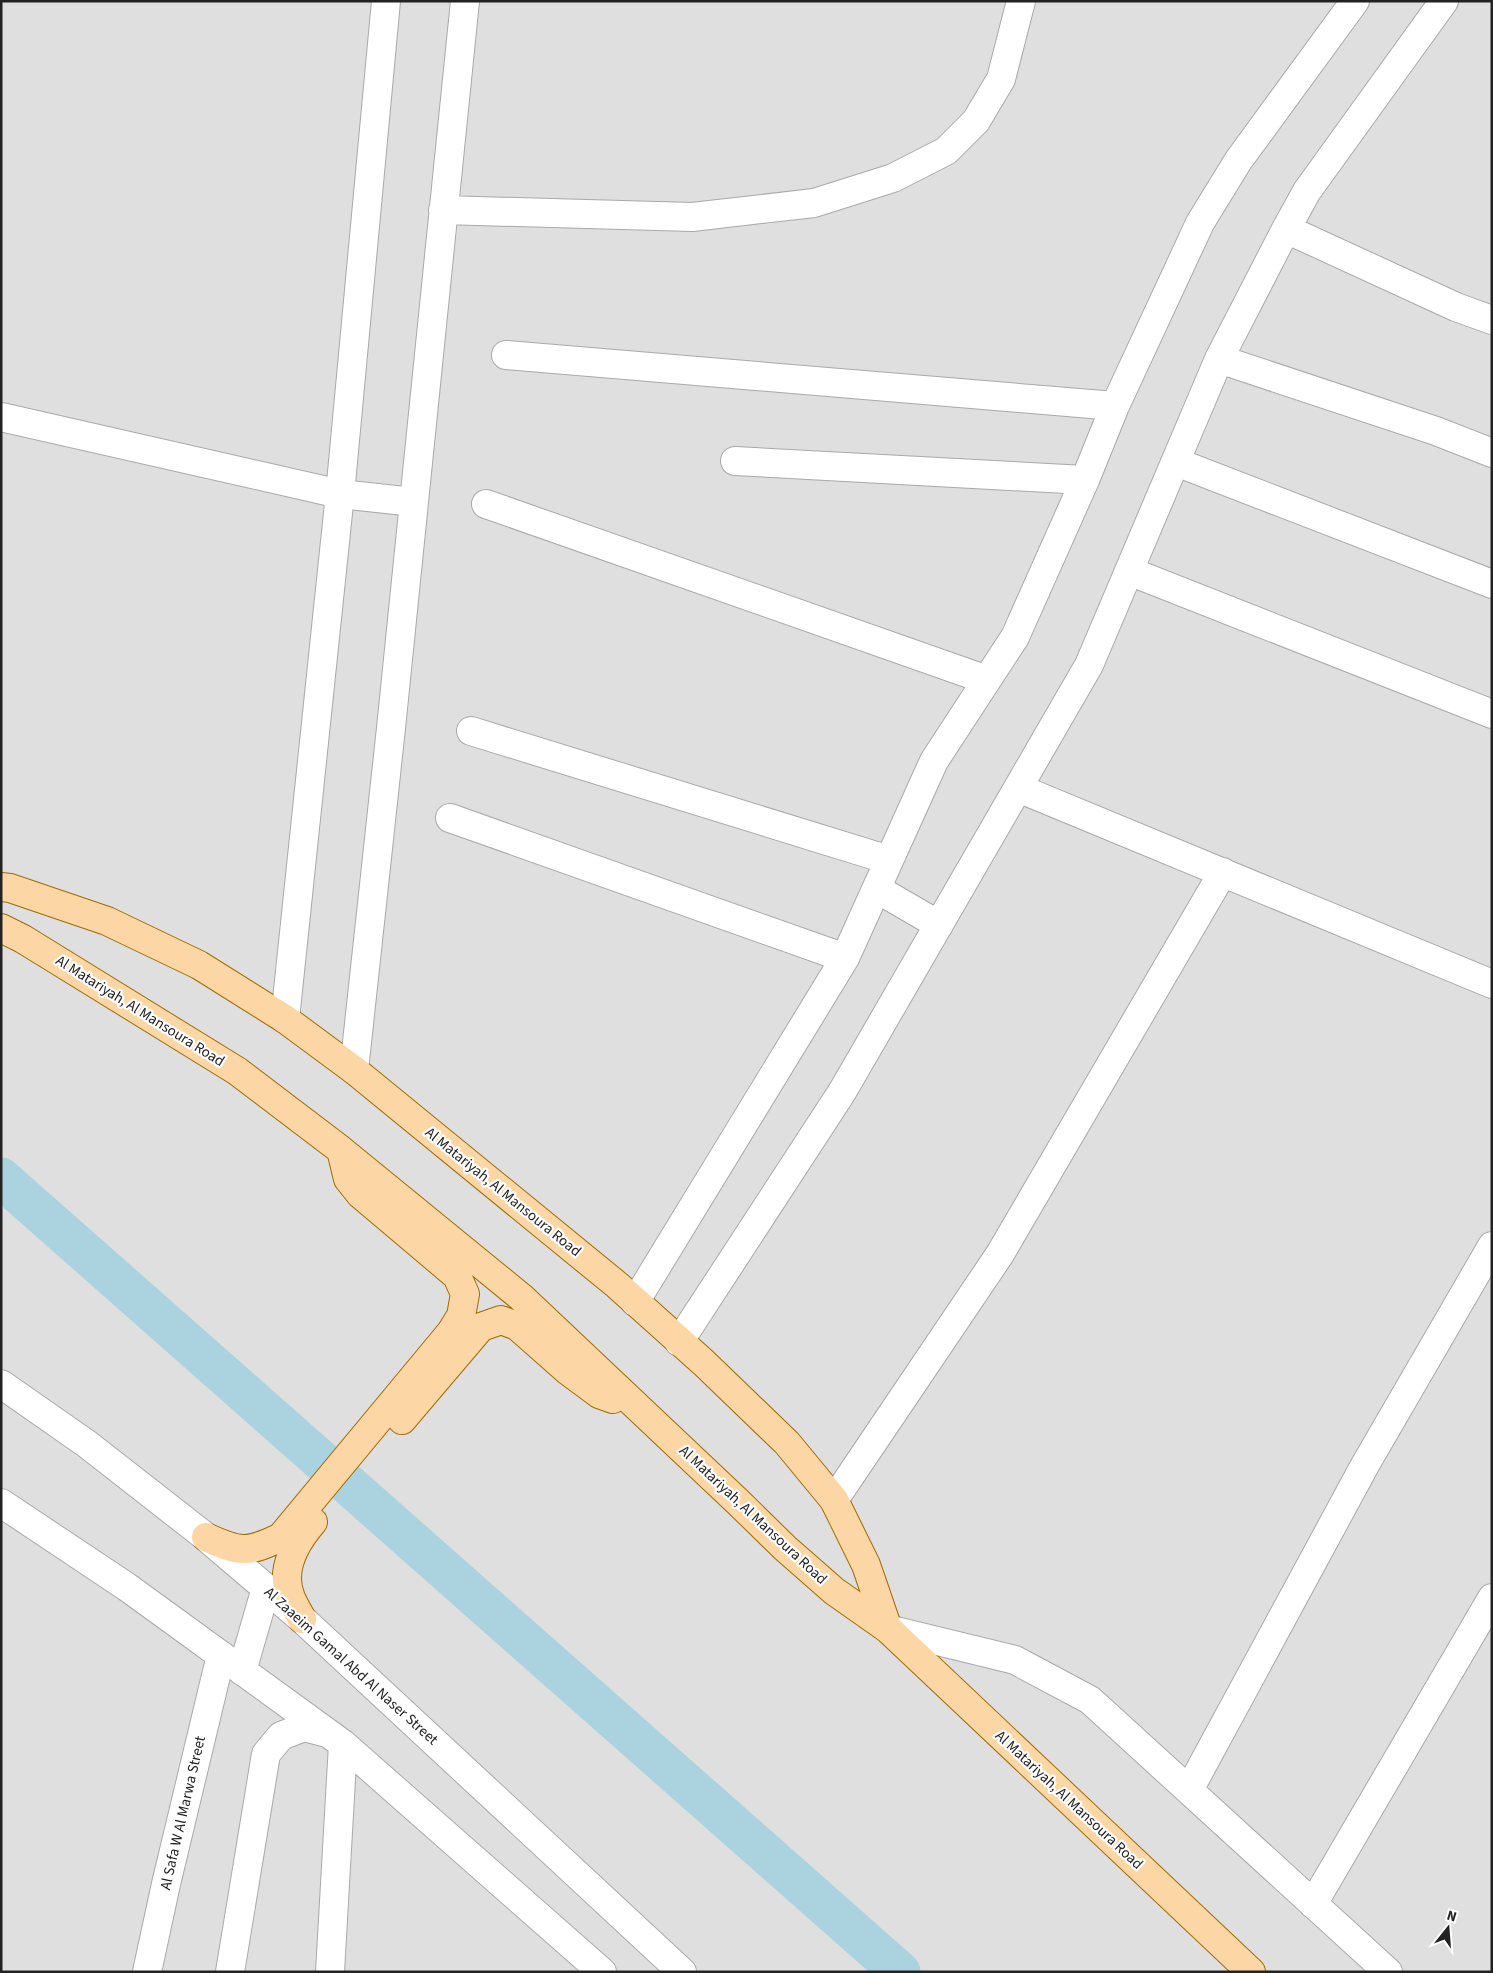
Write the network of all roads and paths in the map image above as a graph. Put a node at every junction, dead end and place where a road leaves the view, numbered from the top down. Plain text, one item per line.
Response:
1 (386, 1) edge
2 (465, 1) edge
3 (1021, 1) edge
4 (1355, 1) edge
5 (1444, 1) edge
6 (443, 210) junction
7 (1286, 229) junction
8 (1492, 320) edge
9 (506, 355) dead end
10 (1219, 360) junction
11 (1115, 406) junction
12 (1, 417) edge
13 (1492, 453) edge
14 (735, 461) dead end
15 (1176, 462) junction
16 (1085, 480) junction
17 (340, 494) junction
18 (414, 502) junction
19 (486, 504) dead end
20 (1130, 571) junction
21 (1492, 584) edge
22 (987, 680) junction
23 (1492, 714) edge
24 (471, 731) dead end
25 (1018, 788) junction
26 (450, 818) dead end
27 (889, 860) junction
28 (1223, 872) junction
29 (1, 887) edge
30 (877, 889) junction
31 (939, 925) junction
32 (1, 928) edge
33 (845, 958) junction
34 (1492, 984) edge
35 (285, 1019) junction
36 (354, 1070) junction
37 (341, 1150) junction
38 (1492, 1246) edge
39 (635, 1302) junction
40 (460, 1338) junction
41 (680, 1342) junction
42 (1, 1384) edge
43 (636, 1406) junction
44 (834, 1500) junction
45 (1, 1503) edge
46 (304, 1521) junction
47 (206, 1537) junction
48 (266, 1588) junction
49 (1492, 1598) edge
50 (302, 1619) junction
51 (888, 1629) junction
52 (232, 1663) junction
53 (335, 1738) junction
54 (1189, 1790) junction
55 (1313, 1904) junction
56 (147, 1972) edge
57 (230, 1972) edge
58 (330, 1972) edge
59 (602, 1972) edge
60 (682, 1972) edge
61 (1251, 1972) edge
62 (1388, 1972) edge

1 - 17 street
2 - 6 street
3 - 6 street
4 - 11 street
5 - 7 street
6 - 18 street
7 - 8 street
7 - 10 street
9 - 11 street
10 - 13 street
10 - 15 street
11 - 16 street
12 - 17 street
14 - 16 street
15 - 20 street
15 - 21 street
16 - 22 street
17 - 18 street
17 - 35 street
18 - 36 street
19 - 22 street
20 - 23 street
20 - 25 street
22 - 27 street
24 - 27 street
25 - 28 street
25 - 31 street
26 - 33 street
27 - 30 street
28 - 34 street
28 - 44 street
29 - 35 main road, Al Matariyah, Al Mansoura Road
30 - 31 street
30 - 33 street
31 - 41 street
32 - 37 main road, Al Matariyah, Al Mansoura Road
33 - 39 street
35 - 36 main road, Al Matariyah, Al Mansoura Road
36 - 39 main road, Al Matariyah, Al Mansoura Road
37 - 40 main road
37 - 43 main road, Al Matariyah, Al Mansoura Road
38 - 54 street
39 - 41 main road, Al Matariyah, Al Mansoura Road
40 - 43 main road
40 - 46 main road
41 - 44 main road, Al Matariyah, Al Mansoura Road
42 - 47 street, Al Zaaeim Gamal Abd Al Naser Street
43 - 51 main road, Al Matariyah, Al Mansoura Road
44 - 51 main road, Al Matariyah, Al Mansoura Road
45 - 52 street
46 - 47 main road
46 - 50 main road
47 - 48 street, Al Zaaeim Gamal Abd Al Naser Street
48 - 50 street, Al Zaaeim Gamal Abd Al Naser Street
48 - 52 street, Al Safa W Al Marwa Street
49 - 55 street
50 - 60 street, Al Zaaeim Gamal Abd Al Naser Street
51 - 54 street
51 - 61 main road, Al Matariyah, Al Mansoura Road
52 - 53 street
52 - 56 street, Al Safa W Al Marwa Street
53 - 57 street
53 - 58 street
53 - 59 street
54 - 55 street
55 - 62 street

